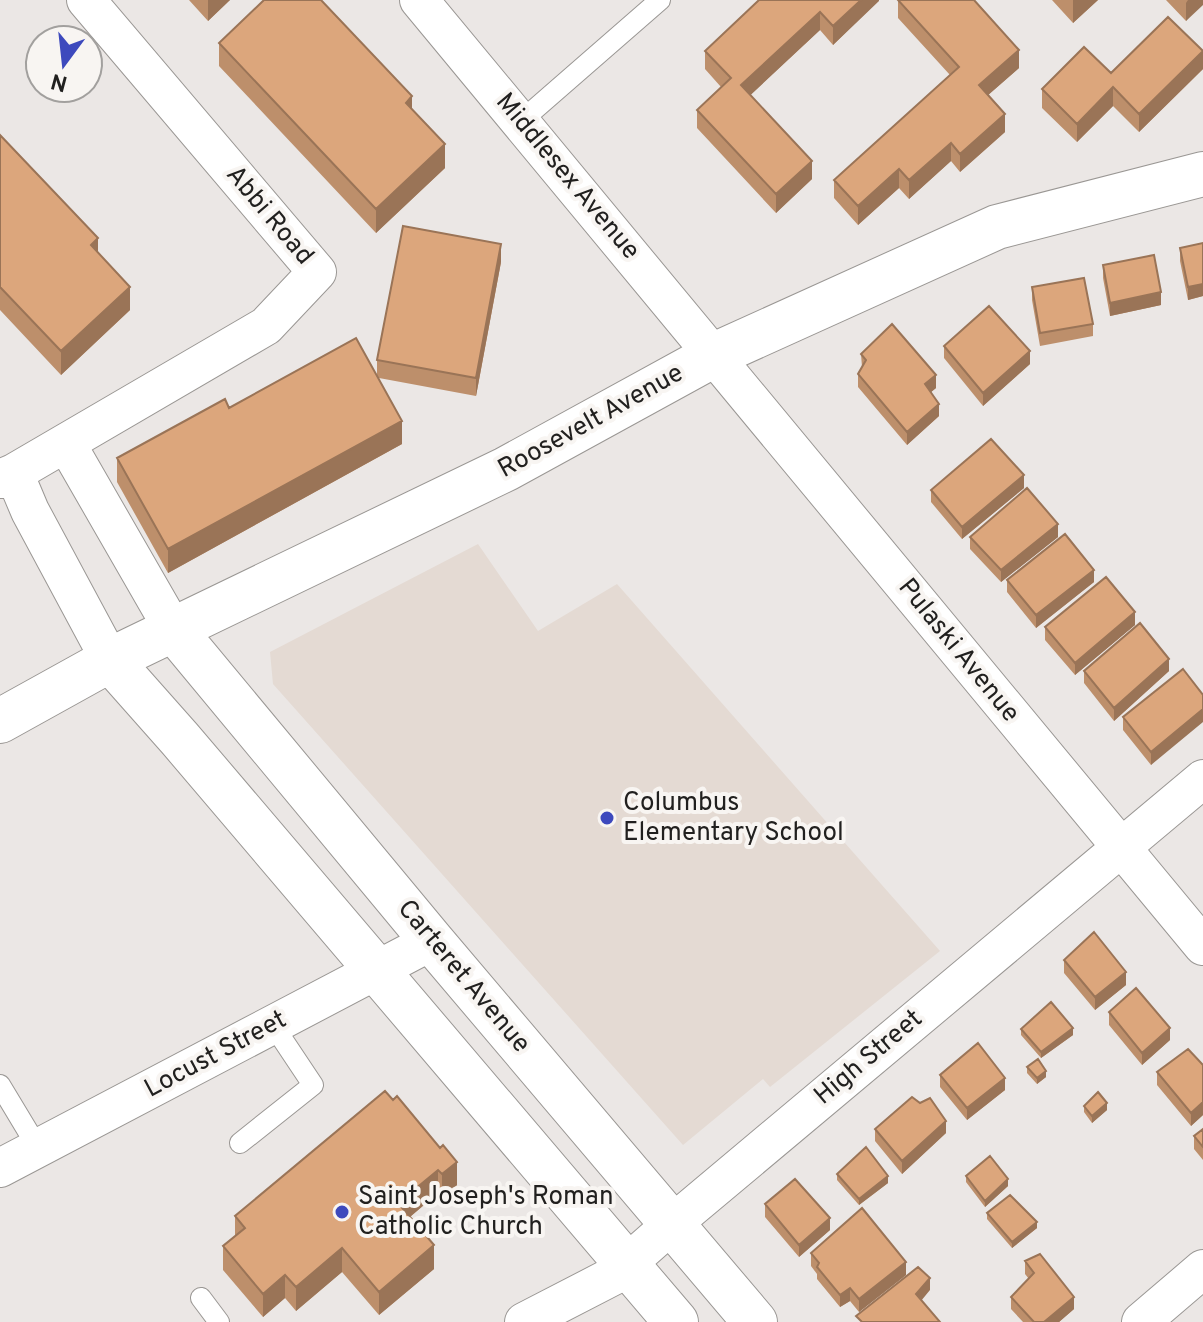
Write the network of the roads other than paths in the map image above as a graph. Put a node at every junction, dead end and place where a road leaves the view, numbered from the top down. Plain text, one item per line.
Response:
1 (86, 0) edge
2 (419, 0) edge
3 (660, 0) edge
4 (520, 122) junction
5 (1203, 174) edge
6 (714, 355) junction
7 (66, 443) junction
8 (7, 476) edge
9 (173, 629) junction
10 (110, 660) junction
11 (0, 721) edge
12 (1203, 779) edge
13 (1120, 848) junction
14 (432, 941) junction
15 (1203, 946) edge
16 (377, 970) junction
17 (273, 1025) junction
18 (0, 1085) edge
19 (240, 1143) dead end
20 (38, 1148) junction
21 (0, 1168) edge
22 (672, 1224) junction
23 (627, 1263) junction
24 (1203, 1269) edge
25 (201, 1298) dead end
26 (219, 1322) edge
27 (524, 1322) edge
28 (676, 1322) edge
29 (755, 1322) edge
30 (1141, 1322) edge

1 - 7 street, Abbi Road
2 - 4 street, Middlesex Avenue
3 - 4 lane
4 - 6 street, Middlesex Avenue
5 - 6 street, Roosevelt Avenue
6 - 9 street, Roosevelt Avenue
6 - 13 street, Pulaski Avenue
7 - 8 street, Abbi Road
7 - 9 street
8 - 10 street, Abbi Road
9 - 10 street, Roosevelt Avenue
9 - 14 street, Carteret Avenue
10 - 11 street, Roosevelt Avenue
10 - 16 street
12 - 13 street, High Street
13 - 15 street, Pulaski Avenue
13 - 22 street, High Street
14 - 16 street, Locust Street
14 - 22 street, Carteret Avenue
16 - 17 street, Locust Street
16 - 23 street
17 - 19 lane
17 - 20 street, Locust Street
18 - 20 lane
20 - 21 street, Locust Street
22 - 23 street, High Street
22 - 29 street, Carteret Avenue
23 - 27 street, High Street
23 - 28 street
24 - 30 street
25 - 26 lane

